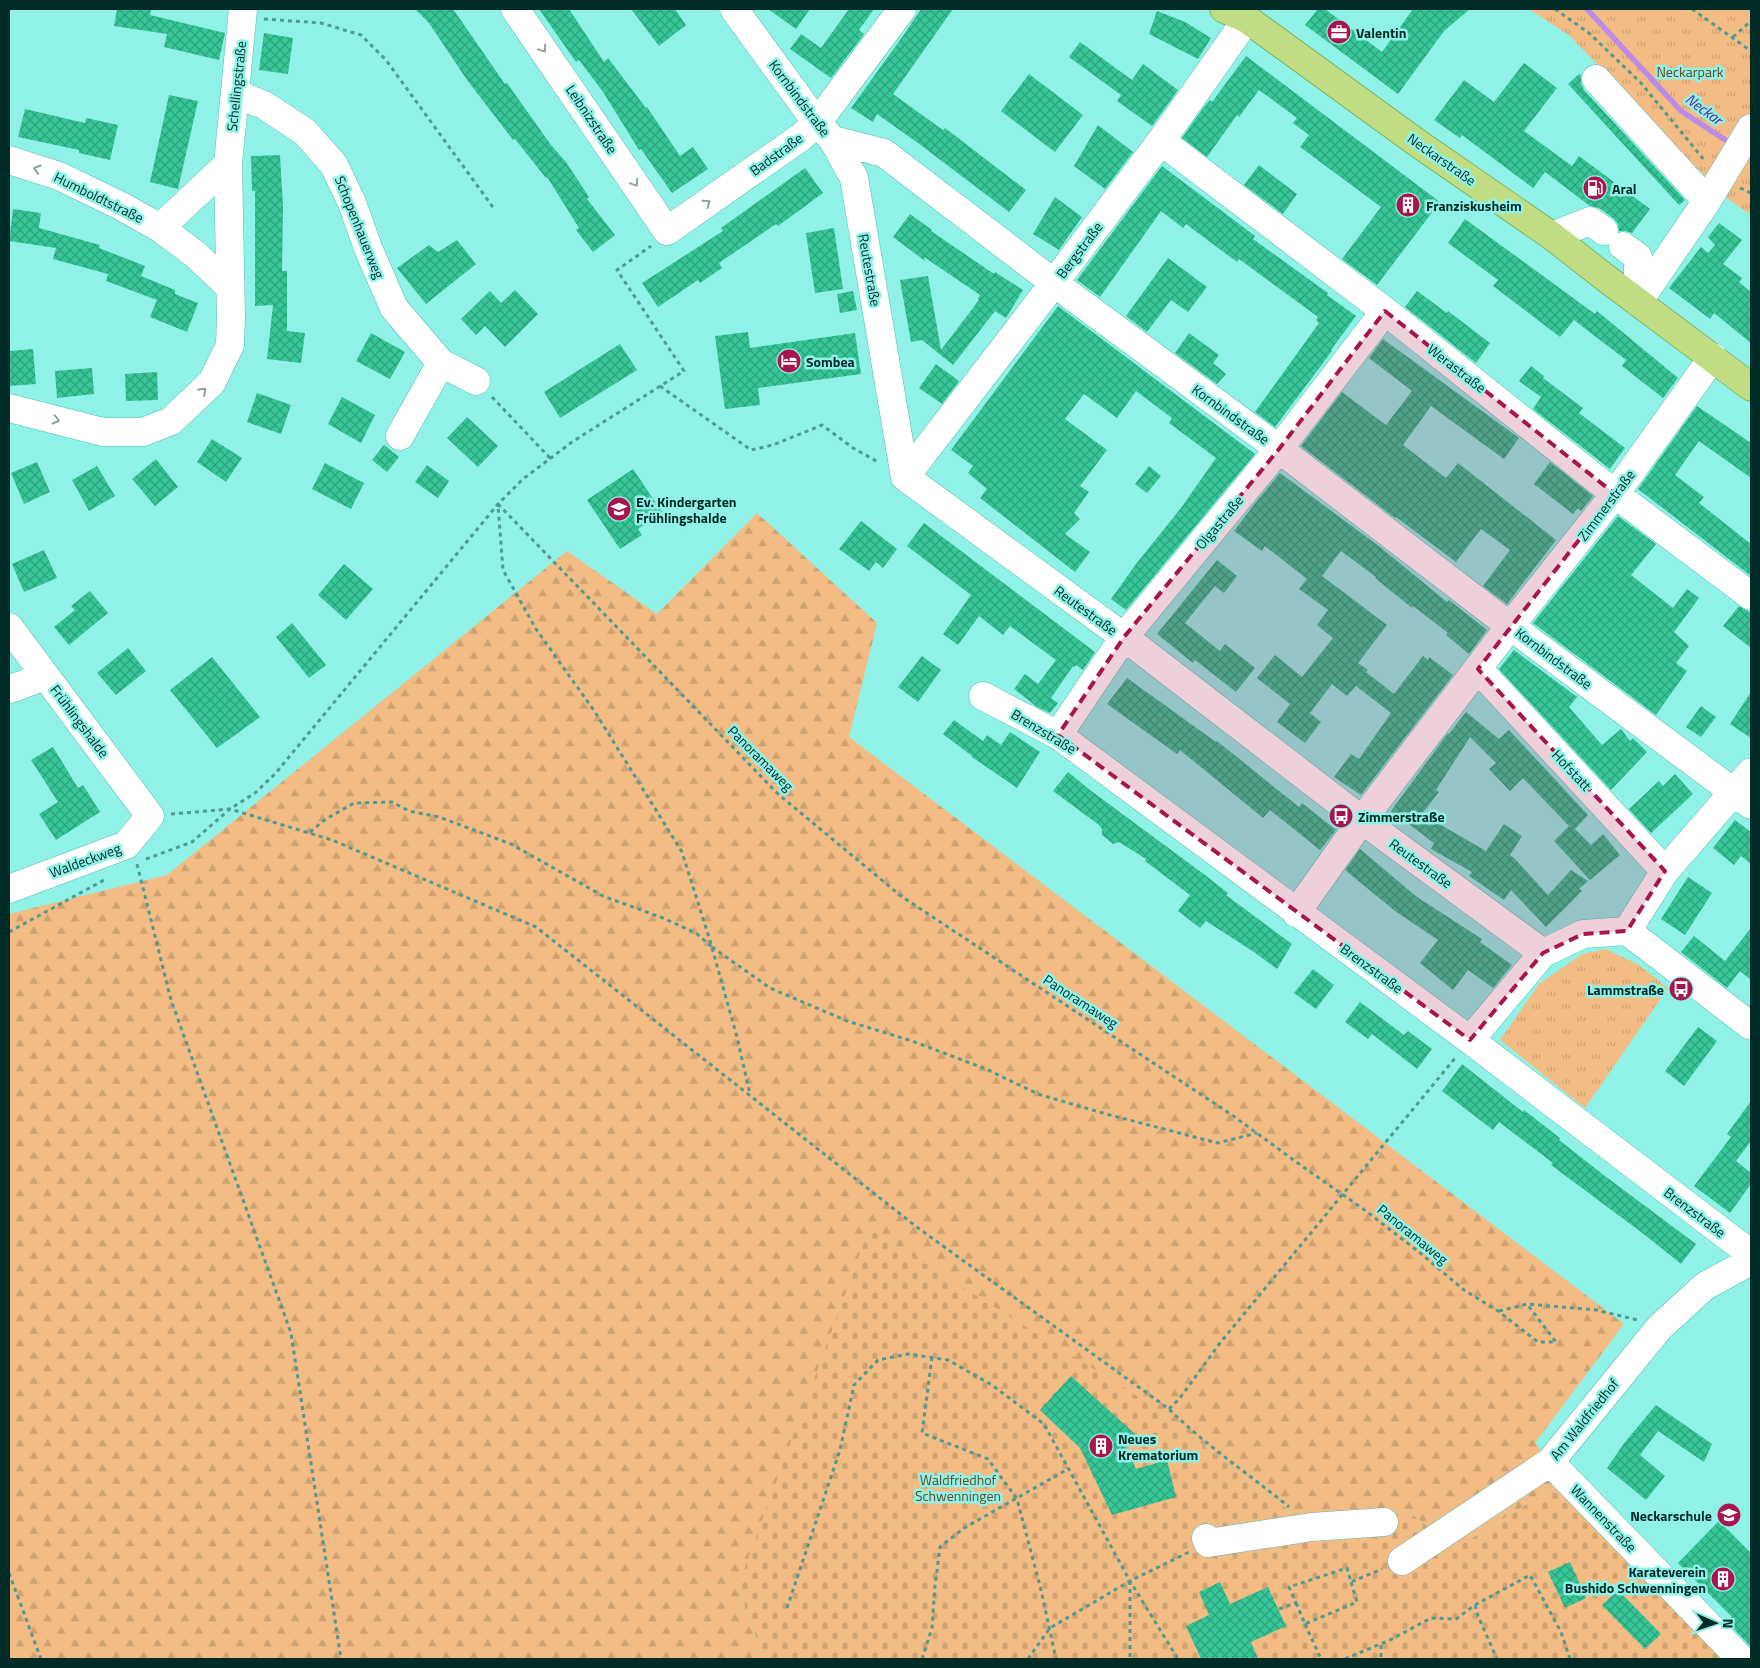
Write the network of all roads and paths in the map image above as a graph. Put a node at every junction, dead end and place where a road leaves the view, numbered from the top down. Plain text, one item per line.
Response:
1 (516, 9) edge
2 (734, 9) edge
3 (902, 9) edge
4 (1555, 9) edge
5 (1692, 9) edge
6 (243, 13) edge
7 (1236, 14) edge
8 (1751, 21) edge
9 (1733, 38) junction
10 (1751, 51) edge
11 (1596, 79) dead end
12 (236, 94) junction
13 (825, 132) junction
14 (1747, 136) edge
15 (1161, 141) junction
16 (9, 160) edge
17 (228, 164) junction
18 (1717, 166) junction
19 (1707, 200) junction
20 (495, 210) dead end
21 (160, 228) junction
22 (662, 236) junction
23 (1552, 236) junction
24 (1054, 283) junction
25 (230, 287) junction
26 (1638, 302) junction
27 (1385, 311) junction
28 (1713, 357) junction
29 (441, 363) junction
30 (476, 381) joint
31 (660, 386) junction
32 (1751, 388) edge
33 (9, 408) edge
34 (400, 436) dead end
35 (853, 448) dead end
36 (1279, 449) junction
37 (550, 458) junction
38 (905, 477) junction
39 (1615, 494) junction
40 (498, 504) junction
41 (1751, 596) edge
42 (1510, 626) junction
43 (9, 627) edge
44 (1124, 637) junction
45 (1478, 670) junction
46 (45, 676) junction
47 (9, 689) edge
48 (983, 696) dead end
49 (1058, 735) junction
50 (1746, 790) edge
51 (230, 809) junction
52 (150, 816) junction
53 (1362, 820) junction
54 (310, 832) junction
55 (137, 863) dead end
56 (1665, 871) junction
57 (9, 889) edge
58 (1296, 913) junction
59 (1627, 931) junction
60 (712, 947) junction
61 (1543, 953) junction
62 (1751, 1026) edge
63 (1470, 1040) junction
64 (750, 1096) junction
65 (1257, 1133) junction
66 (1342, 1195) junction
67 (1751, 1254) edge
68 (1751, 1261) edge
69 (1527, 1304) junction
70 (1498, 1311) junction
71 (1660, 1327) junction
72 (932, 1358) junction
73 (1169, 1409) junction
74 (1550, 1462) junction
75 (1068, 1469) junction
76 (1017, 1499) junction
77 (1384, 1522) dead end
78 (1312, 1527) junction
79 (1207, 1540) joint
80 (1402, 1561) joint
81 (9, 1573) edge
82 (1130, 1580) junction
83 (1350, 1582) junction
84 (1296, 1603) junction
85 (1475, 1605) junction
86 (787, 1608) dead end
87 (1279, 1609) dead end
88 (1305, 1624) junction
89 (1050, 1628) junction
90 (1381, 1645) junction
91 (41, 1659) edge
92 (341, 1659) edge
93 (922, 1659) edge
94 (1028, 1659) edge
95 (1056, 1659) edge
96 (1130, 1659) edge
97 (1178, 1659) edge
98 (1321, 1659) edge
99 (1345, 1659) edge
100 (1381, 1659) edge
101 (1497, 1659) edge
102 (1570, 1659) edge
103 (1741, 1659) edge

1 -> 22 street, Leibnizstraße
2 - 13 street, Kornbindstraße
3 - 13 street, Badstraße
4 - 18 path
5 - 9 path
6 - 12 street, Schellingstraße
6 - 20 path
7 - 15 street, Bergstraße
7 - 23 main road, Neckarstraße
8 - 9 path
9 - 10 path
11 - 19 street
12 - 17 street, Schellingstraße
12 - 29 street, Schopenhauerweg
22 -> 13 street, Badstraße
13 - 24 street, Kornbindstraße
13 - 38 street, Reutestraße
14 - 18 street
15 - 24 street, Bergstraße
15 - 27 street, Werastraße
21 -> 16 street, Humboldtstraße
17 - 21 street
17 - 25 street, Schellingstraße
18 - 19 street
19 - 26 street
21 - 25 street
22 - 31 path
23 - 26 main road, Neckarstraße
23 - 26 street
24 - 36 street, Kornbindstraße
24 - 38 street, Bergstraße
33 -> 25 street, Schellingstraße
26 - 28 main road, Neckarstraße
27 - 36 street, Olgastraße
27 - 39 street, Werastraße
28 - 32 main road, Neckarstraße
28 - 39 street, Zimmerstraße
29 - 30 street, Schopenhauerweg
29 - 34 street
30 - 37 path
31 - 35 path
31 - 37 path
36 - 42 street, Kornbindstraße
36 - 44 street, Olgastraße
37 - 40 path
38 - 44 street, Reutestraße
39 - 41 street, Werastraße
39 - 42 street, Zimmerstraße
40 - 51 path
40 - 60 path
40 - 65 path, Panoramaweg
42 - 45 street, Zimmerstraße
42 - 50 street, Kornbindstraße
43 - 46 street, Frühlingshalde
44 - 49 street, Olgastraße
44 - 53 street, Reutestraße
45 - 53 street, Zimmerstraße
45 - 56 street, Hofstatt
46 - 47 street
46 - 52 street, Frühlingshalde
48 - 49 street, Brenzstraße
49 - 58 street, Brenzstraße
50 - 56 street
51 - 52 path
51 - 54 path
52 - 57 street, Waldeckweg
53 - 58 street, Zimmerstraße
53 - 61 street, Reutestraße
54 - 60 path
54 - 64 path
55 - 92 path
56 - 59 street
58 - 63 street, Brenzstraße
59 - 61 street
59 - 62 street
60 - 64 path
60 - 65 path
61 - 63 street
63 - 66 path
63 - 67 street, Brenzstraße
64 - 73 path
65 - 66 path, Panoramaweg
66 - 70 path, Panoramaweg
66 - 73 path
68 - 71 street, Am Waldfriedhof
69 - 70 path
69 - 70 path, Panoramaweg
69 - 71 path
71 - 74 street, Am Waldfriedhof
72 - 75 path
72 - 76 path
72 - 86 path
73 - 78 path
74 - 80 street, Am Waldfriedhof
74 - 103 street, Wannenstraße
75 - 76 path
75 - 82 path
76 - 89 path
76 - 93 path
77 - 78 street
78 - 79 street
79 - 82 path
80 - 83 path
81 - 91 path
82 - 89 path
82 - 96 path
82 - 97 path
83 - 84 path
83 - 88 path
84 - 87 path
84 - 88 path
85 - 90 path
85 - 101 path
85 - 102 path
88 - 98 path
89 - 94 path
89 - 95 path
90 - 99 path
90 - 100 path

